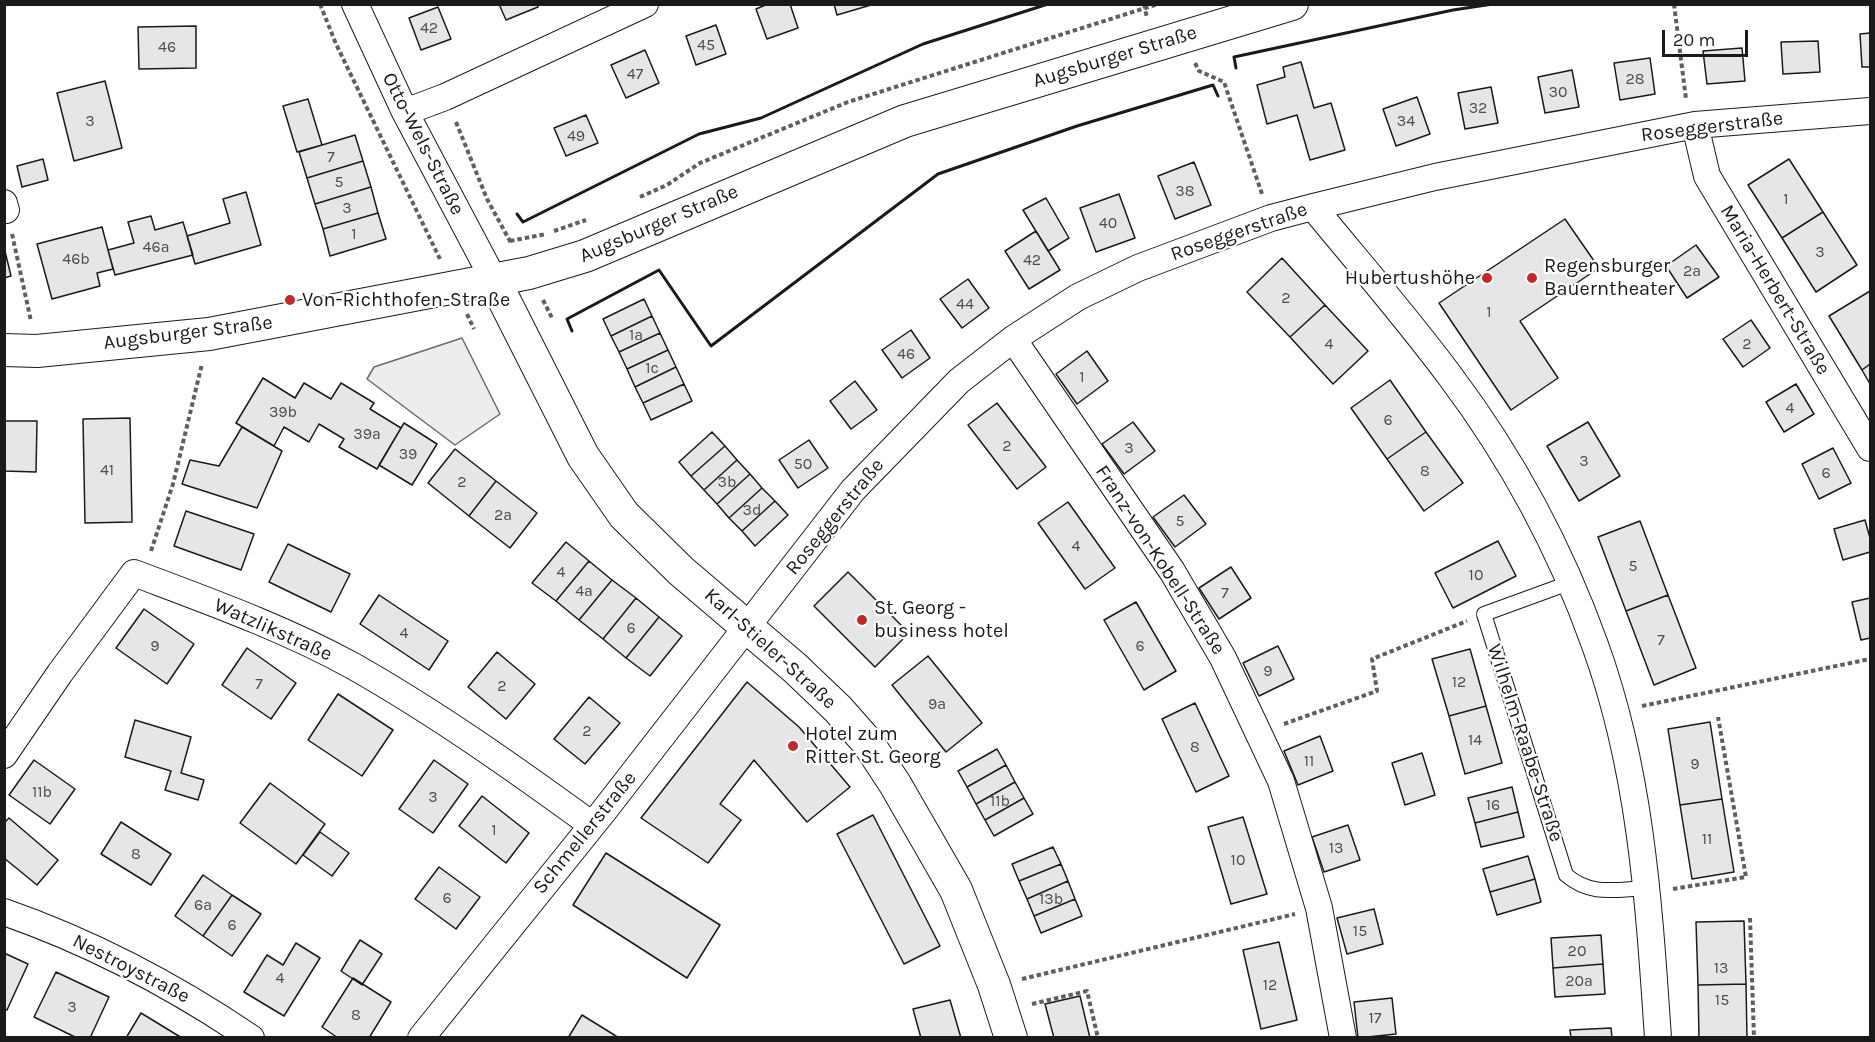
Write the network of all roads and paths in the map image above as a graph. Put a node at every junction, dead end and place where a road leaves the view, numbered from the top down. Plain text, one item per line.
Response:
1 (320, 4) edge
2 (355, 4) edge
3 (645, 4) edge
4 (1292, 4) edge
5 (1674, 4) edge
6 (1224, 82) dead end
7 (446, 97) junction
8 (1870, 111) edge
9 (405, 112) junction
10 (1695, 125) junction
11 (5, 207) edge
12 (1313, 207) junction
13 (1271, 218) junction
14 (529, 273) junction
15 (495, 282) junction
16 (455, 290) junction
17 (553, 320) dead end
18 (474, 329) dead end
19 (209, 334) junction
20 (1013, 339) junction
21 (4, 350) edge
22 (37, 351) junction
23 (1870, 448) edge
24 (134, 573) junction
25 (1569, 583) junction
26 (1484, 614) junction
27 (746, 627) junction
28 (1870, 659) edge
29 (1615, 711) junction
30 (1718, 717) dead end
31 (1259, 734) junction
32 (4, 755) edge
33 (592, 825) junction
34 (1648, 890) junction
35 (1319, 908) junction
36 (4, 912) edge
37 (1750, 918) dead end
38 (1003, 1011) edge
39 (251, 1038) edge
40 (422, 1038) edge
41 (1098, 1038) edge
42 (1343, 1038) edge
43 (1658, 1038) edge
44 (1754, 1038) edge

1 - 16 path
2 - 9 street, Otto-Wels-Straße
3 - 7 street
4 - 14 street, Augsburger Straße
5 - 10 path
6 - 13 path
7 - 9 street
7 - 14 path
8 - 10 street, Roseggerstraße
9 - 15 street, Otto-Wels-Straße
10 - 12 street, Roseggerstraße
10 - 23 street, Maria-Herbert-Straße
11 - 22 path
12 - 13 street, Roseggerstraße
12 - 25 street
13 - 20 street, Roseggerstraße
14 - 15 street, Augsburger Straße
14 - 17 path
15 - 16 street, Augsburger Straße
15 - 27 street, Karl-Stieler-Straße
16 - 18 path
16 - 19 street, Augsburger Straße
19 - 22 street, Augsburger Straße
19 - 24 path
20 - 27 street, Roseggerstraße
20 - 31 street, Franz-von-Kobell-Straße
21 - 22 street, Augsburger Straße
24 - 32 street
24 - 33 street, Watzlikstraße
25 - 26 lane
25 - 29 street
26 - 31 path
26 - 34 lane, Wilhelm-Raabe-Straße
27 - 33 street, Schmellerstraße
27 - 38 street, Karl-Stieler-Straße
28 - 29 path
29 - 34 street
30 - 34 path
31 - 35 street, Franz-von-Kobell-Straße
33 - 40 street, Schmellerstraße
34 - 43 street
35 - 38 path
35 - 42 street, Franz-von-Kobell-Straße
36 - 39 street, Nestroystraße
37 - 44 path
38 - 41 path

